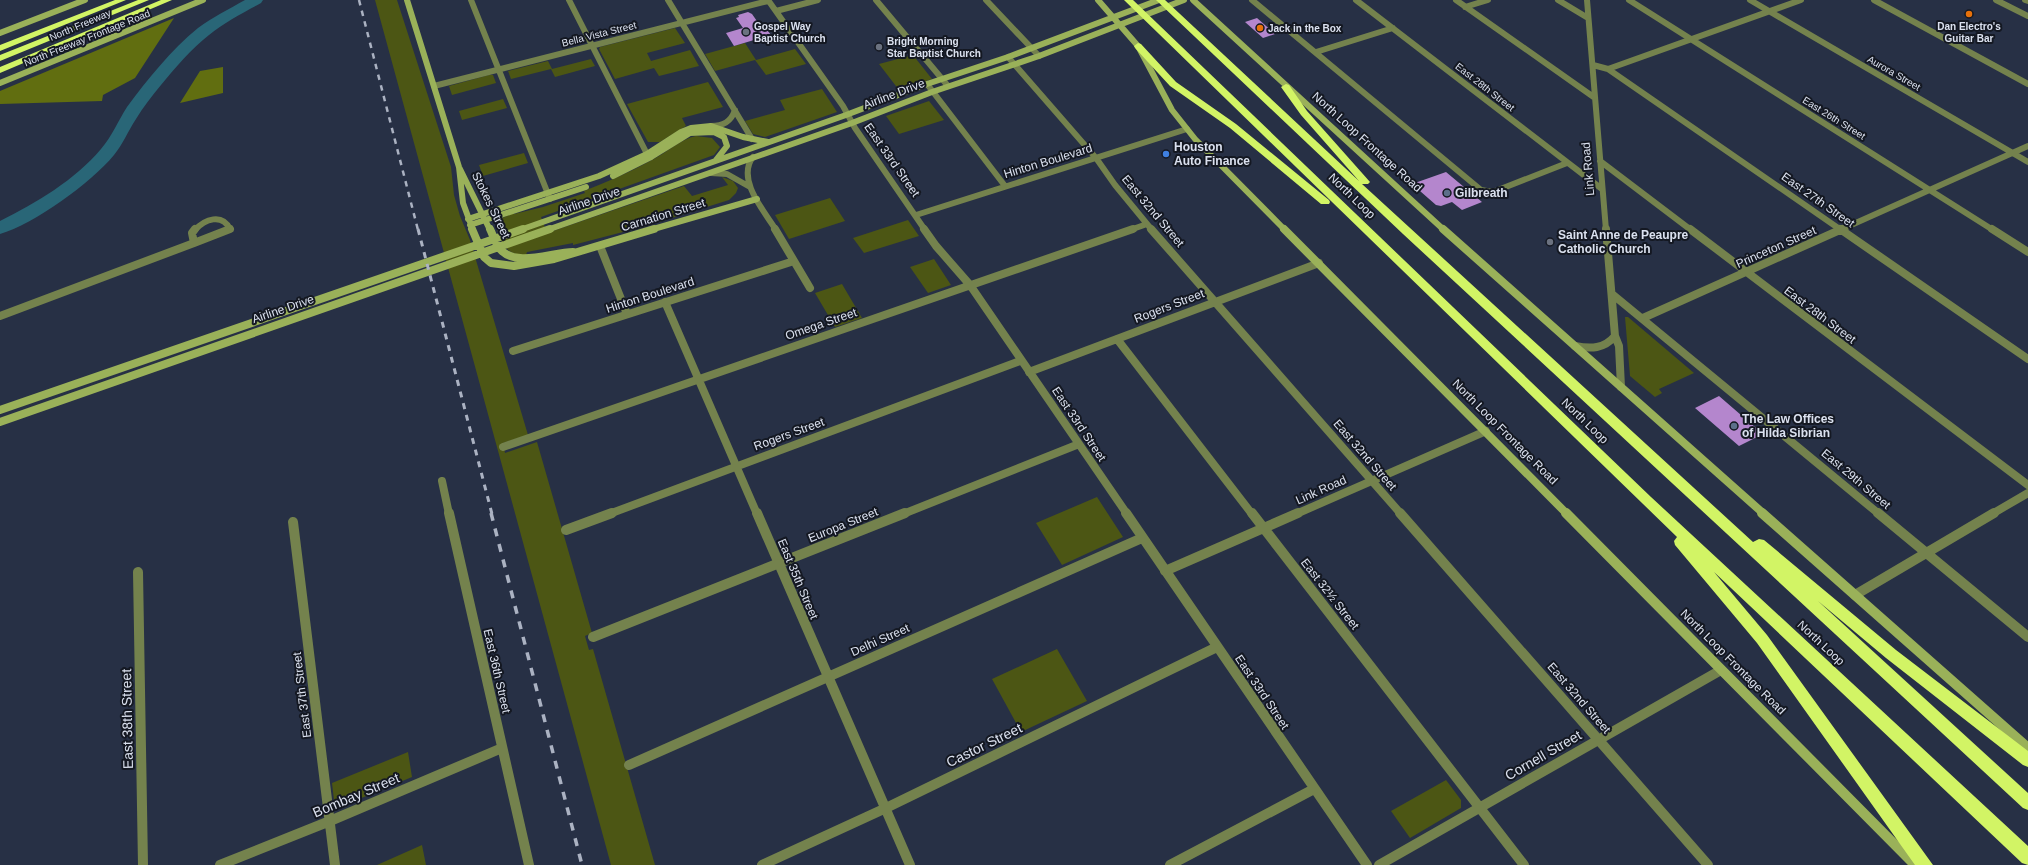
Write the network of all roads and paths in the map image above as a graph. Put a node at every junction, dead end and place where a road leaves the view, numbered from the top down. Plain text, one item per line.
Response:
1 (85, 0) edge
2 (122, 0) edge
3 (146, 0) edge
4 (168, 0) edge
5 (203, 0) edge
6 (407, 0) edge
7 (471, 0) edge
8 (569, 0) edge
9 (668, 0) edge
10 (768, 0) edge
11 (818, 0) edge
12 (876, 0) edge
13 (986, 0) edge
14 (1098, 0) edge
15 (1128, 0) edge
16 (1160, 0) edge
17 (1184, 0) edge
18 (1193, 0) edge
19 (1252, 0) edge
20 (1356, 0) edge
21 (1456, 0) edge
22 (1488, 0) edge
23 (1558, 0) edge
24 (1586, 0) edge
25 (1629, 0) edge
26 (1750, 0) edge
27 (1801, 0) edge
28 (1874, 0) edge
29 (1996, 0) edge
30 (2025, 0) edge
31 (2028, 1) edge
32 (1465, 7) junction
33 (776, 11) junction
34 (1770, 11) junction
35 (2028, 16) edge
36 (1114, 17) junction
37 (1588, 18) junction
38 (682, 22) junction
39 (1119, 24) junction
40 (1393, 28) junction
41 (0, 33) edge
42 (1691, 39) junction
43 (592, 44) junction
44 (1138, 46) junction
45 (2, 47) edge
46 (1032, 49) junction
47 (1316, 52) junction
48 (1039, 56) junction
49 (1008, 57) junction
50 (0, 58) edge
51 (1593, 64) junction
52 (1014, 65) junction
53 (498, 69) junction
54 (1608, 69) junction
55 (0, 71) edge
56 (942, 79) junction
57 (0, 83) edge
58 (927, 84) junction
59 (2028, 84) edge
60 (434, 86) junction
61 (948, 86) junction
62 (1286, 87) junction
63 (932, 92) junction
64 (1595, 98) junction
65 (735, 110) junction
66 (846, 115) junction
67 (852, 123) junction
68 (710, 126) junction
69 (1187, 129) junction
70 (752, 138) junction
71 (769, 142) junction
72 (2028, 146) edge
73 (2013, 153) junction
74 (649, 156) junction
75 (753, 157) junction
76 (1096, 158) junction
77 (1600, 161) junction
78 (714, 162) junction
79 (2028, 162) edge
80 (1567, 163) junction
81 (459, 166) junction
82 (704, 174) junction
83 (1005, 186) junction
84 (750, 187) junction
85 (1602, 189) junction
86 (1930, 190) junction
87 (549, 196) junction
88 (757, 199) junction
89 (916, 215) junction
90 (484, 216) junction
91 (469, 222) junction
92 (1147, 224) junction
93 (1841, 230) junction
94 (1407, 232) junction
95 (194, 243) junction
96 (600, 246) junction
97 (574, 252) junction
98 (2028, 252) edge
99 (1392, 256) junction
100 (794, 261) junction
101 (1319, 263) junction
102 (1745, 272) junction
103 (970, 286) junction
104 (810, 288) dead end
105 (1612, 294) junction
106 (1216, 301) junction
107 (664, 302) junction
108 (627, 314) junction
109 (0, 316) edge
110 (1643, 318) junction
111 (1615, 336) junction
112 (1118, 339) junction
113 (1574, 346) junction
114 (513, 351) dead end
115 (2028, 359) edge
116 (1020, 361) junction
117 (1029, 372) junction
118 (698, 379) junction
119 (1621, 387) junction
120 (0, 410) edge
121 (0, 422) edge
122 (1486, 431) junction
123 (1079, 444) junction
124 (503, 447) dead end
125 (1651, 456) junction
126 (736, 466) junction
127 (442, 481) dead end
128 (1372, 481) junction
129 (2028, 485) edge
130 (2028, 493) edge
131 (1647, 501) junction
132 (294, 522) dead end
133 (1264, 528) junction
134 (566, 530) dead end
135 (1142, 538) junction
136 (1926, 552) junction
137 (778, 564) junction
138 (1165, 571) junction
139 (138, 572) dead end
140 (1855, 595) junction
141 (593, 637) dead end
142 (2028, 638) edge
143 (1217, 647) junction
144 (1721, 670) junction
145 (827, 677) junction
146 (1599, 740) junction
147 (502, 748) junction
148 (2028, 748) edge
149 (2028, 760) edge
150 (629, 765) dead end
151 (1314, 788) junction
152 (2028, 803) edge
153 (1480, 807) junction
154 (886, 808) junction
155 (330, 821) junction
156 (2028, 857) edge
157 (143, 865) edge
158 (220, 865) edge
159 (336, 865) edge
160 (529, 865) edge
161 (762, 865) edge
162 (910, 865) edge
163 (1170, 865) edge
164 (1367, 865) edge
165 (1379, 865) edge
166 (1524, 865) edge
167 (1708, 865) edge
168 (1915, 865) edge
169 (1925, 865) edge

1 - 41 main road
2 - 45 highway, North Freeway
3 - 50 highway, North Freeway
4 - 55 highway, North Freeway
5 - 57 main road, North Freeway Frontage Road
6 - 60 main road, Stokes Street
7 - 53 street
8 - 43 street
9 - 38 street
10 - 33 street, East 33rd Street
10 - 38 street, Bella Vista Street
11 - 33 street
12 - 56 street
13 - 46 street
14 - 36 main road, North Loop Frontage Road
15 - 99 highway, North Loop
16 - 36 main road, Airline Drive
16 - 94 highway, North Loop
17 - 39 main road, Airline Drive
18 - 62 main road, North Loop Frontage Road
19 - 47 street
20 - 40 street, East 28th Street
21 - 32 street
22 - 32 street
23 - 37 street
24 - 37 street, Link Road
25 - 42 street, East 26th Street
26 - 34 street, Aurora Street
27 - 34 street
28 - 59 street
29 - 35 street
30 - 31 street
32 - 64 street
33 - 66 street, East 33rd Street
34 - 42 street
34 - 73 street, Aurora Street
36 - 39 main road, North Loop Frontage Road
36 - 46 main road, Airline Drive
37 - 51 street, Link Road
38 - 43 street, Bella Vista Street
38 - 65 street
39 - 44 main road, North Loop Frontage Road
39 - 48 main road, Airline Drive
40 - 47 street
40 - 80 street, East 28th Street
42 - 54 street
42 - 86 street, East 26th Street
43 - 53 street, Bella Vista Street
43 - 74 street
44 - 69 main road, North Loop Frontage Road
44 - 99 highway
46 - 48 street
46 - 49 main road, Airline Drive
47 - 80 street
48 - 52 main road, Airline Drive
49 - 52 street, East 32nd Street
49 - 56 main road, Airline Drive
51 - 54 street, East 27th Street
51 - 64 street, Link Road
52 - 61 main road, Airline Drive
52 - 76 street, East 32nd Street
53 - 60 street, Bella Vista Street
53 - 87 street
54 - 93 street, East 27th Street
56 - 58 main road, Airline Drive
56 - 61 street
58 - 63 street
58 - 66 main road, Airline Drive
60 - 81 main road, Stokes Street
61 - 63 main road, Airline Drive
62 - 94 highway
62 - 113 main road, North Loop Frontage Road
63 - 67 main road, Airline Drive
63 - 83 street
64 - 77 street, Link Road
65 - 68 street
65 - 70 street
66 - 67 street, East 33rd Street
66 - 71 main road, Airline Drive
67 - 75 main road, Airline Drive
67 - 89 street, East 33rd Street
68 - 70 main road, Airline Drive
68 - 74 main road, Airline Drive
69 - 76 street, Hinton Boulevard
69 - 101 main road, North Loop Frontage Road
70 - 71 main road, Airline Drive
71 - 78 main road, Airline Drive
72 - 73 street, Princeton Street
73 - 79 street, Aurora Street
73 - 86 street, Princeton Street
74 - 78 main road, Airline Drive
74 - 87 main road, Airline Drive
75 - 82 main road, Airline Drive
75 - 84 street
76 - 83 street, Hinton Boulevard
76 - 92 street, East 32nd Street
77 - 85 street, Link Road
77 - 102 street, East 28th Street
78 - 120 main road, Airline Drive
80 - 85 street, East 28th Street
81 - 90 main road, Stokes Street
81 - 91 main road, Stokes Street
82 - 84 street
82 - 121 main road, Airline Drive
83 - 89 street, Hinton Boulevard
84 - 88 street
85 - 105 street, Link Road
86 - 93 street, Princeton Street
86 - 98 street, East 26th Street
87 - 90 main road, Airline Drive
88 - 96 main road, Carnation Street
88 - 100 street
89 - 103 street, East 33rd Street
90 - 91 main road, Airline Drive
90 - 97 main road, Stokes Street
91 - 97 main road, Stokes Street
92 - 103 street, Omega Street
92 - 106 street, East 32nd Street
93 - 102 street, Princeton Street
93 - 115 street, East 27th Street
94 - 125 highway, North Loop
95 - 95 street
95 - 109 street
96 - 97 main road, Carnation Street
96 - 108 street
99 - 131 highway, North Loop
100 - 104 street
100 - 107 street, Hinton Boulevard
101 - 106 street, Rogers Street
101 - 122 main road, North Loop Frontage Road
102 - 110 street, Princeton Street
102 - 129 street, East 28th Street
103 - 116 street, East 33rd Street
103 - 118 street, Omega Street
105 - 110 street, East 29th Street
105 - 111 street, Link Road
106 - 112 street, Rogers Street
106 - 128 street, East 32nd Street
107 - 108 street, Hinton Boulevard
107 - 118 street, East 35th Street
108 - 114 street, Hinton Boulevard
110 - 136 street, East 29th Street
111 - 113 street
111 - 119 street, Link Road
112 - 117 street, Rogers Street
112 - 133 street, East 32½ Street
113 - 119 main road, North Loop Frontage Road
116 - 117 street, East 33rd Street
116 - 126 street, Rogers Street
117 - 123 street, East 33rd Street
118 - 124 street, Omega Street
118 - 126 street, East 35th Street
119 - 140 main road, North Loop Frontage Road
122 - 128 street, Link Road
122 - 144 main road, North Loop Frontage Road
123 - 135 street, East 33rd Street
123 - 137 street, Europa Street
125 - 149 highway
125 - 152 highway, North Loop
126 - 134 street, Rogers Street
126 - 137 street, East 35th Street
127 - 147 street, East 36th Street
128 - 133 street, Link Road
128 - 146 street, East 32nd Street
130 - 136 street
131 - 156 highway, North Loop
131 - 169 highway
132 - 155 street, East 37th Street
133 - 138 street, Link Road
133 - 153 street, East 32½ Street
135 - 138 street, East 33rd Street
135 - 145 street, Delhi Street
136 - 140 street
136 - 142 street, East 29th Street
137 - 141 street, Europa Street
137 - 145 street, East 35th Street
138 - 143 street, East 33rd Street
139 - 157 street, East 38th Street
140 - 148 main road, North Loop Frontage Road
143 - 151 street, East 33rd Street
143 - 154 street, Castor Street
144 - 146 street, Cornell Street
144 - 168 main road, North Loop Frontage Road
145 - 150 street, Delhi Street
145 - 154 street, East 35th Street
146 - 153 street, Cornell Street
146 - 167 street, East 32nd Street
147 - 155 street, Bombay Street
147 - 160 street, East 36th Street
151 - 163 street
151 - 164 street, East 33rd Street
153 - 165 street, Cornell Street
153 - 166 street, East 32½ Street
154 - 161 street, Castor Street
154 - 162 street, East 35th Street
155 - 158 street, Bombay Street
155 - 159 street, East 37th Street

